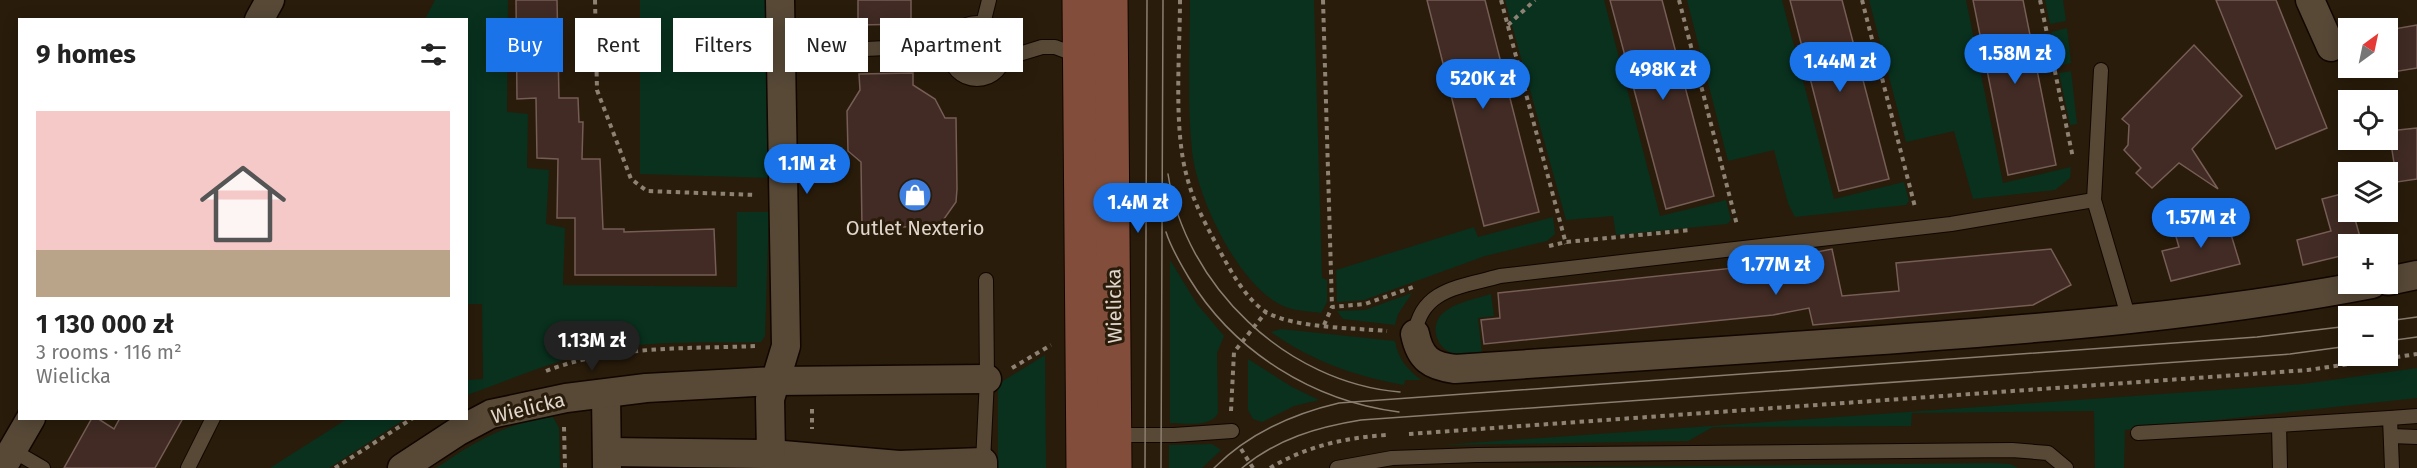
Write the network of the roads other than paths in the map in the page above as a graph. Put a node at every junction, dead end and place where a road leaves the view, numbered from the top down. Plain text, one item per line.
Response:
1 (270, 0) edge
2 (780, 0) edge
3 (988, 0) edge
4 (1079, 0) edge
5 (1111, 0) edge
6 (2310, 0) edge
7 (260, 18) edge
8 (984, 18) edge
9 (2331, 47) dead end
10 (880, 48) edge
11 (782, 53) junction
12 (1023, 53) edge
13 (1079, 56) junction
14 (2101, 70) dead end
15 (958, 72) edge
16 (995, 72) edge
17 (2094, 200) junction
18 (2417, 275) edge
19 (2398, 278) edge
20 (986, 280) dead end
21 (2338, 290) edge
22 (2128, 319) junction
23 (1415, 334) joint
24 (987, 379) junction
25 (774, 381) junction
26 (606, 393) junction
27 (2417, 416) edge
28 (2390, 418) junction
29 (30, 420) edge
30 (212, 420) edge
31 (456, 425) edge
32 (2279, 425) junction
33 (1232, 431) road end
34 (2138, 434) dead end
35 (1115, 435) junction
36 (2391, 436) junction
37 (2417, 437) edge
38 (771, 454) junction
39 (1477, 455) junction
40 (7, 459) edge
41 (608, 460) edge
42 (983, 465) edge
43 (899, 466) edge
44 (43, 468) edge
45 (188, 468) edge
46 (402, 468) edge
47 (1083, 468) edge
48 (1115, 468) edge
49 (1337, 468) edge
50 (1468, 468) edge
51 (2066, 468) edge
52 (2280, 468) edge
53 (2391, 468) edge

1 - 7 street
2 - 11 street
3 - 8 lane
4 - 13 main road, Wielicka
5 - 35 main road, Wielicka
6 - 9 street
10 - 11 lane
11 - 25 street
12 - 13 lane
13 - 47 main road, Wielicka
14 - 17 lane
15 - 16 lane
17 - 22 lane
17 - 23 lane
18 - 19 street
20 - 24 lane
21 - 22 street
22 - 23 street
24 - 25 street, Wielicka
24 - 42 lane
25 - 26 street, Wielicka
25 - 38 street
26 - 31 street, Wielicka
26 - 41 street
27 - 28 lane
28 - 32 lane
28 - 36 lane
29 - 40 street
30 - 45 lane
31 - 46 street, Wielicka
32 - 34 lane
32 - 52 lane
33 - 35 lane
35 - 48 main road, Wielicka
36 - 37 lane
36 - 53 lane
38 - 41 street
38 - 43 street
39 - 49 lane
39 - 50 lane
39 - 51 lane
40 - 44 lane
42 - 43 street

